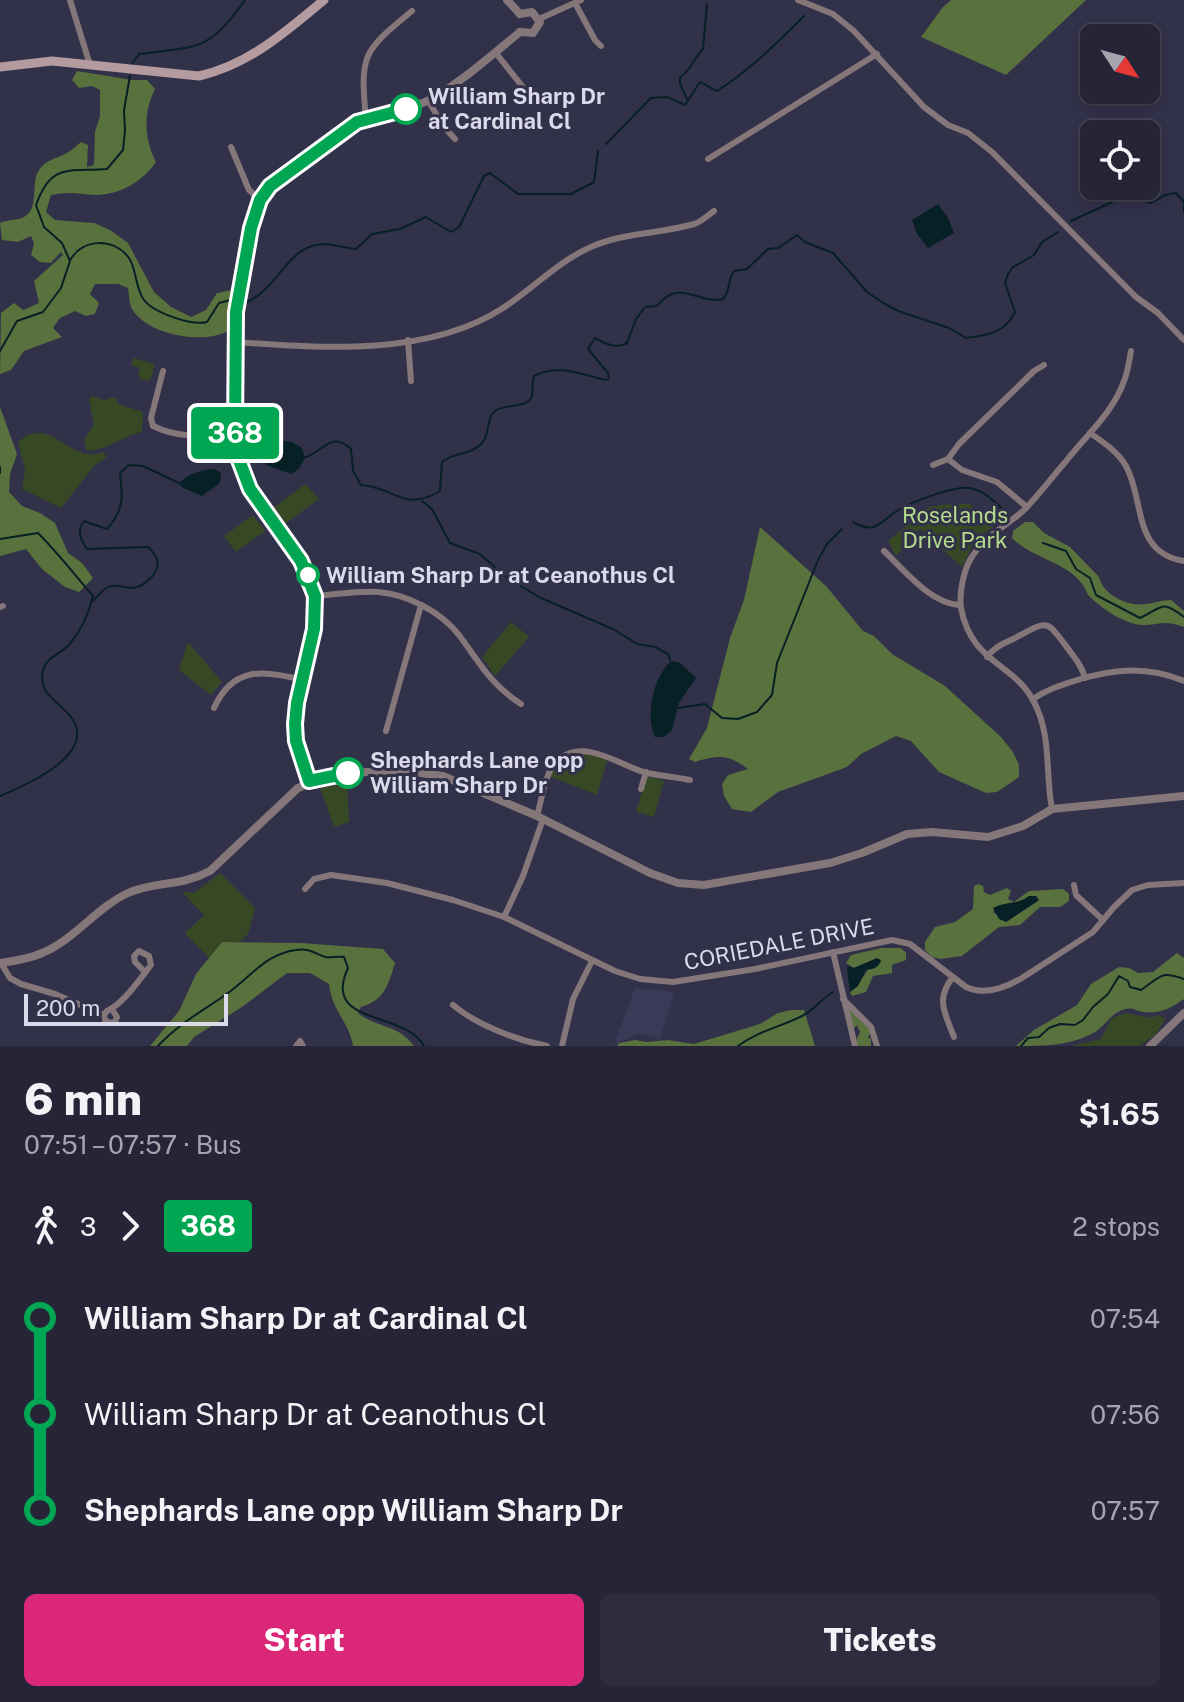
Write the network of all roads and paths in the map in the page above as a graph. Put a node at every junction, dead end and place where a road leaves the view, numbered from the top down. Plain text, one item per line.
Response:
1 (70, 0) edge
2 (324, 0) edge
3 (507, 0) edge
4 (798, 0) edge
5 (578, 1) edge
6 (412, 11) dead end
7 (520, 14) junction
8 (539, 19) junction
9 (520, 32) junction
10 (601, 46) dead end
11 (495, 52) junction
12 (877, 54) junction
13 (90, 65) junction
14 (0, 67) edge
15 (540, 99) dead end
16 (428, 100) junction
17 (366, 120) junction
18 (455, 139) dead end
19 (231, 147) dead end
20 (708, 159) dead end
21 (260, 200) junction
22 (714, 211) dead end
23 (408, 340) junction
24 (1184, 340) edge
25 (236, 342) junction
26 (1131, 351) dead end
27 (1044, 365) dead end
28 (163, 371) dead end
29 (411, 381) dead end
30 (1090, 433) junction
31 (235, 434) junction
32 (948, 459) junction
33 (933, 465) dead end
34 (1027, 507) junction
35 (884, 551) dead end
36 (1184, 561) edge
37 (315, 596) junction
38 (421, 605) junction
39 (960, 605) junction
40 (987, 657) junction
41 (1085, 678) junction
42 (302, 680) junction
43 (1184, 681) edge
44 (1033, 699) junction
45 (521, 704) dead end
46 (214, 708) dead end
47 (386, 731) dead end
48 (646, 772) junction
49 (690, 780) dead end
50 (309, 781) junction
51 (641, 789) dead end
52 (1184, 796) edge
53 (1052, 809) junction
54 (540, 818) junction
55 (1184, 883) edge
56 (1074, 885) dead end
57 (305, 889) dead end
58 (504, 917) junction
59 (1103, 920) junction
60 (833, 952) junction
61 (592, 961) junction
62 (0, 963) edge
63 (145, 972) dead end
64 (953, 977) junction
65 (843, 999) junction
66 (453, 1005) dead end
67 (112, 1009) junction
68 (1184, 1013) edge
69 (104, 1015) junction
70 (954, 1037) dead end
71 (547, 1046) edge
72 (562, 1046) edge
73 (855, 1046) edge
74 (877, 1046) edge
75 (1150, 1046) edge

1 - 13 street
2 - 13 main road
3 - 7 street
4 - 12 street
5 - 8 street
5 - 10 street
6 - 17 street
7 - 8 street
7 - 9 street
8 - 9 street
9 - 11 street
11 - 15 street
11 - 16 street
12 - 20 street
12 - 24 street
13 - 14 main road
16 - 17 street
16 - 18 street
17 - 21 street
19 - 21 street
21 - 25 street
22 - 23 street
23 - 25 street
23 - 29 street
25 - 31 street
26 - 30 street
27 - 32 street
28 - 31 street
30 - 34 street
30 - 36 street
31 - 37 street
32 - 33 street
32 - 34 street
34 - 39 street
35 - 39 street
37 - 38 street
37 - 42 street
38 - 45 street
38 - 47 street
39 - 40 street
40 - 41 street
40 - 44 street
41 - 43 street
41 - 44 street
42 - 46 street
42 - 50 street
44 - 53 street
48 - 49 street
48 - 51 street
48 - 54 street
50 - 54 street
50 - 62 street
52 - 53 street
53 - 54 street
54 - 58 street
55 - 59 street, CORIEDALE DRIVE
56 - 59 street
57 - 58 street, CORIEDALE DRIVE
58 - 61 street, CORIEDALE DRIVE
59 - 64 street, CORIEDALE DRIVE
60 - 61 street, CORIEDALE DRIVE
60 - 64 street, CORIEDALE DRIVE
60 - 65 street
61 - 72 street
62 - 69 street
63 - 67 street
64 - 70 street
65 - 73 street
65 - 74 street
66 - 71 street
67 - 69 street
67 - 69 street
68 - 75 street

